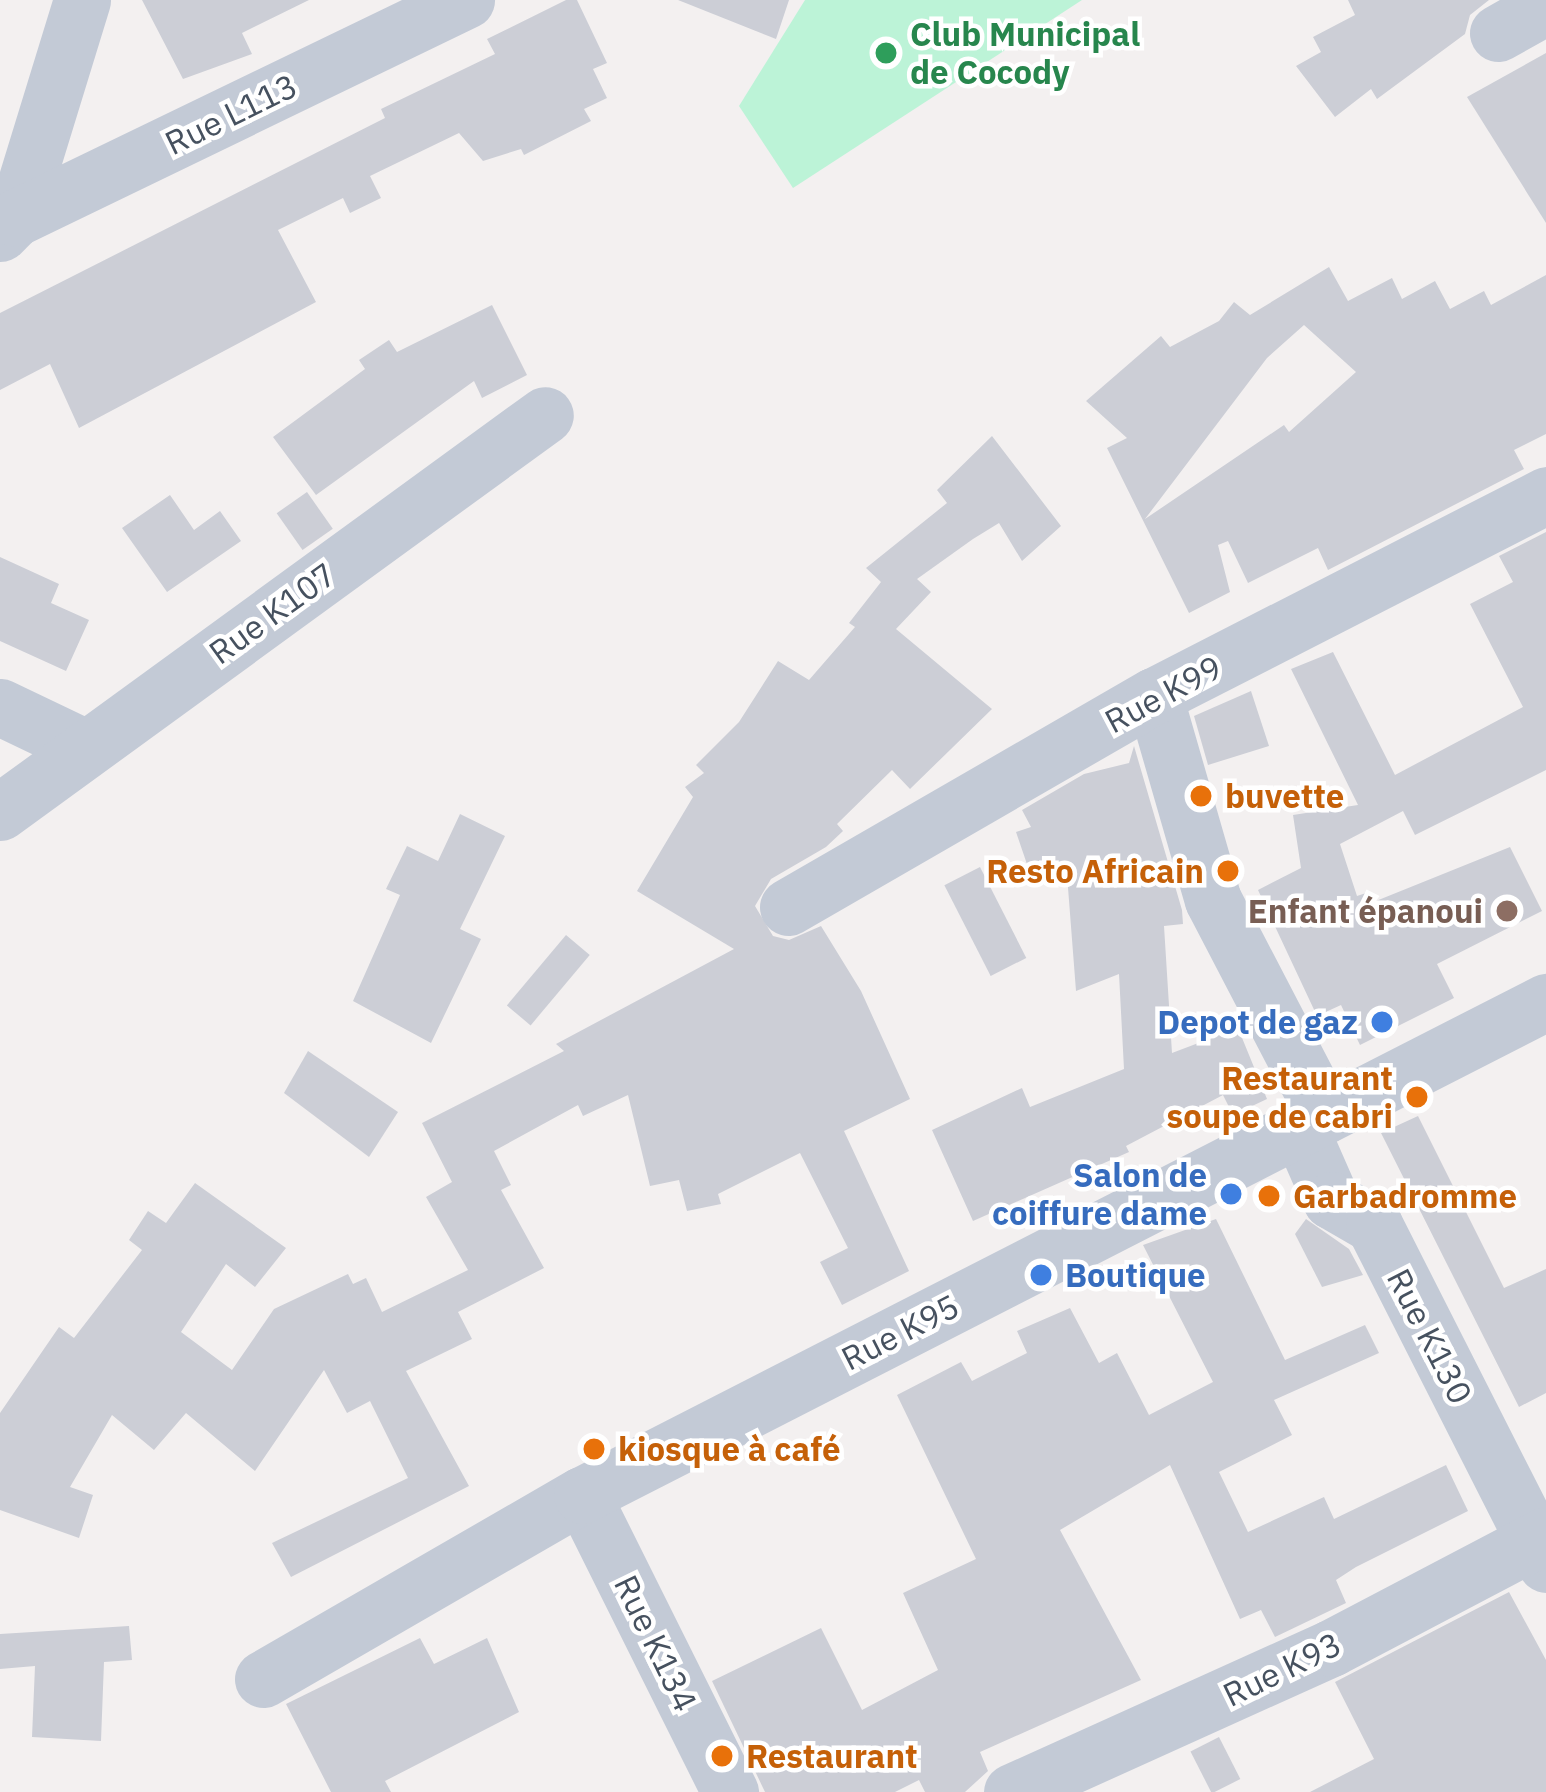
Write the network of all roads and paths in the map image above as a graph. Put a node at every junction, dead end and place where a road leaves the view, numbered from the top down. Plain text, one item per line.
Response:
1 (82, 0) edge
2 (466, 0) edge
3 (8, 226) edge
4 (545, 415) dead end
5 (1546, 495) edge
6 (1154, 696) junction
7 (0, 707) edge
8 (86, 748) junction
9 (0, 812) edge
10 (788, 908) dead end
11 (1546, 1002) edge
12 (1312, 1121) junction
13 (583, 1495) junction
14 (1542, 1547) edge
15 (263, 1678) dead end
16 (730, 1792) edge
17 (1012, 1792) edge

1 - 3 street
2 - 3 street, Rue L113
4 - 8 street, Rue K107
5 - 6 street, Rue K99
6 - 10 street, Rue K99
6 - 12 street, Rue K130
7 - 8 street
8 - 9 street, Rue K107
11 - 12 street, Rue K95
12 - 13 street, Rue K95
12 - 14 street, Rue K130
13 - 15 street, Rue K95
13 - 16 street, Rue K134
14 - 17 street, Rue K93

